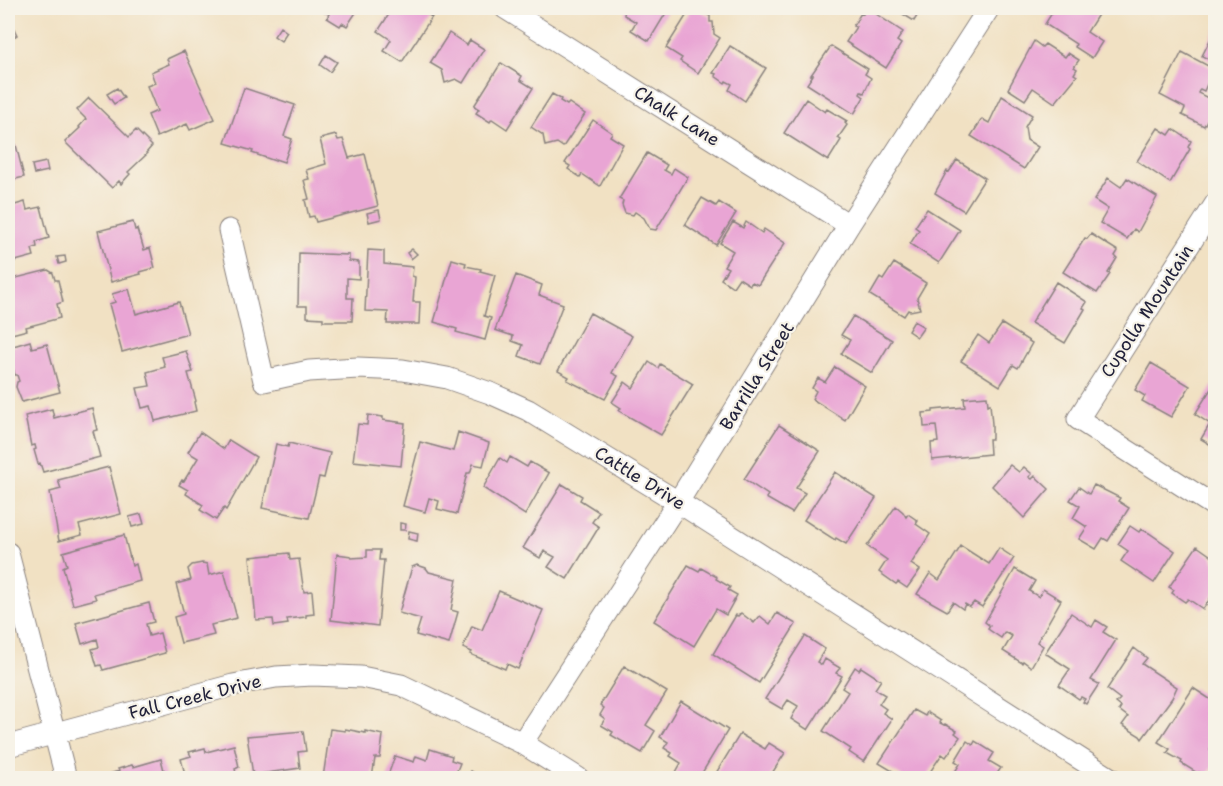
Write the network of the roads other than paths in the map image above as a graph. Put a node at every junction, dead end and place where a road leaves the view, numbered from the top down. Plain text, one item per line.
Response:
1 (507, 8) edge
2 (989, 8) edge
3 (1215, 203) edge
4 (849, 225) junction
5 (229, 230) dead end
6 (678, 502) junction
7 (1215, 507) edge
8 (8, 553) edge
9 (54, 734) junction
10 (522, 742) junction
11 (8, 746) edge
12 (66, 778) edge
13 (578, 778) edge
14 (1110, 778) edge

1 - 4 street, Chalk Lane
2 - 4 street, Barrilla Street
3 - 7 street, Cupolla Mountain
4 - 6 street, Barrilla Street
5 - 6 street, Cattle Drive
6 - 10 street, Barrilla Street
6 - 14 street, Cattle Drive
8 - 9 street
9 - 10 street, Fall Creek Drive
9 - 11 street, Fall Creek Drive
9 - 12 street
10 - 13 street, Fall Creek Drive

